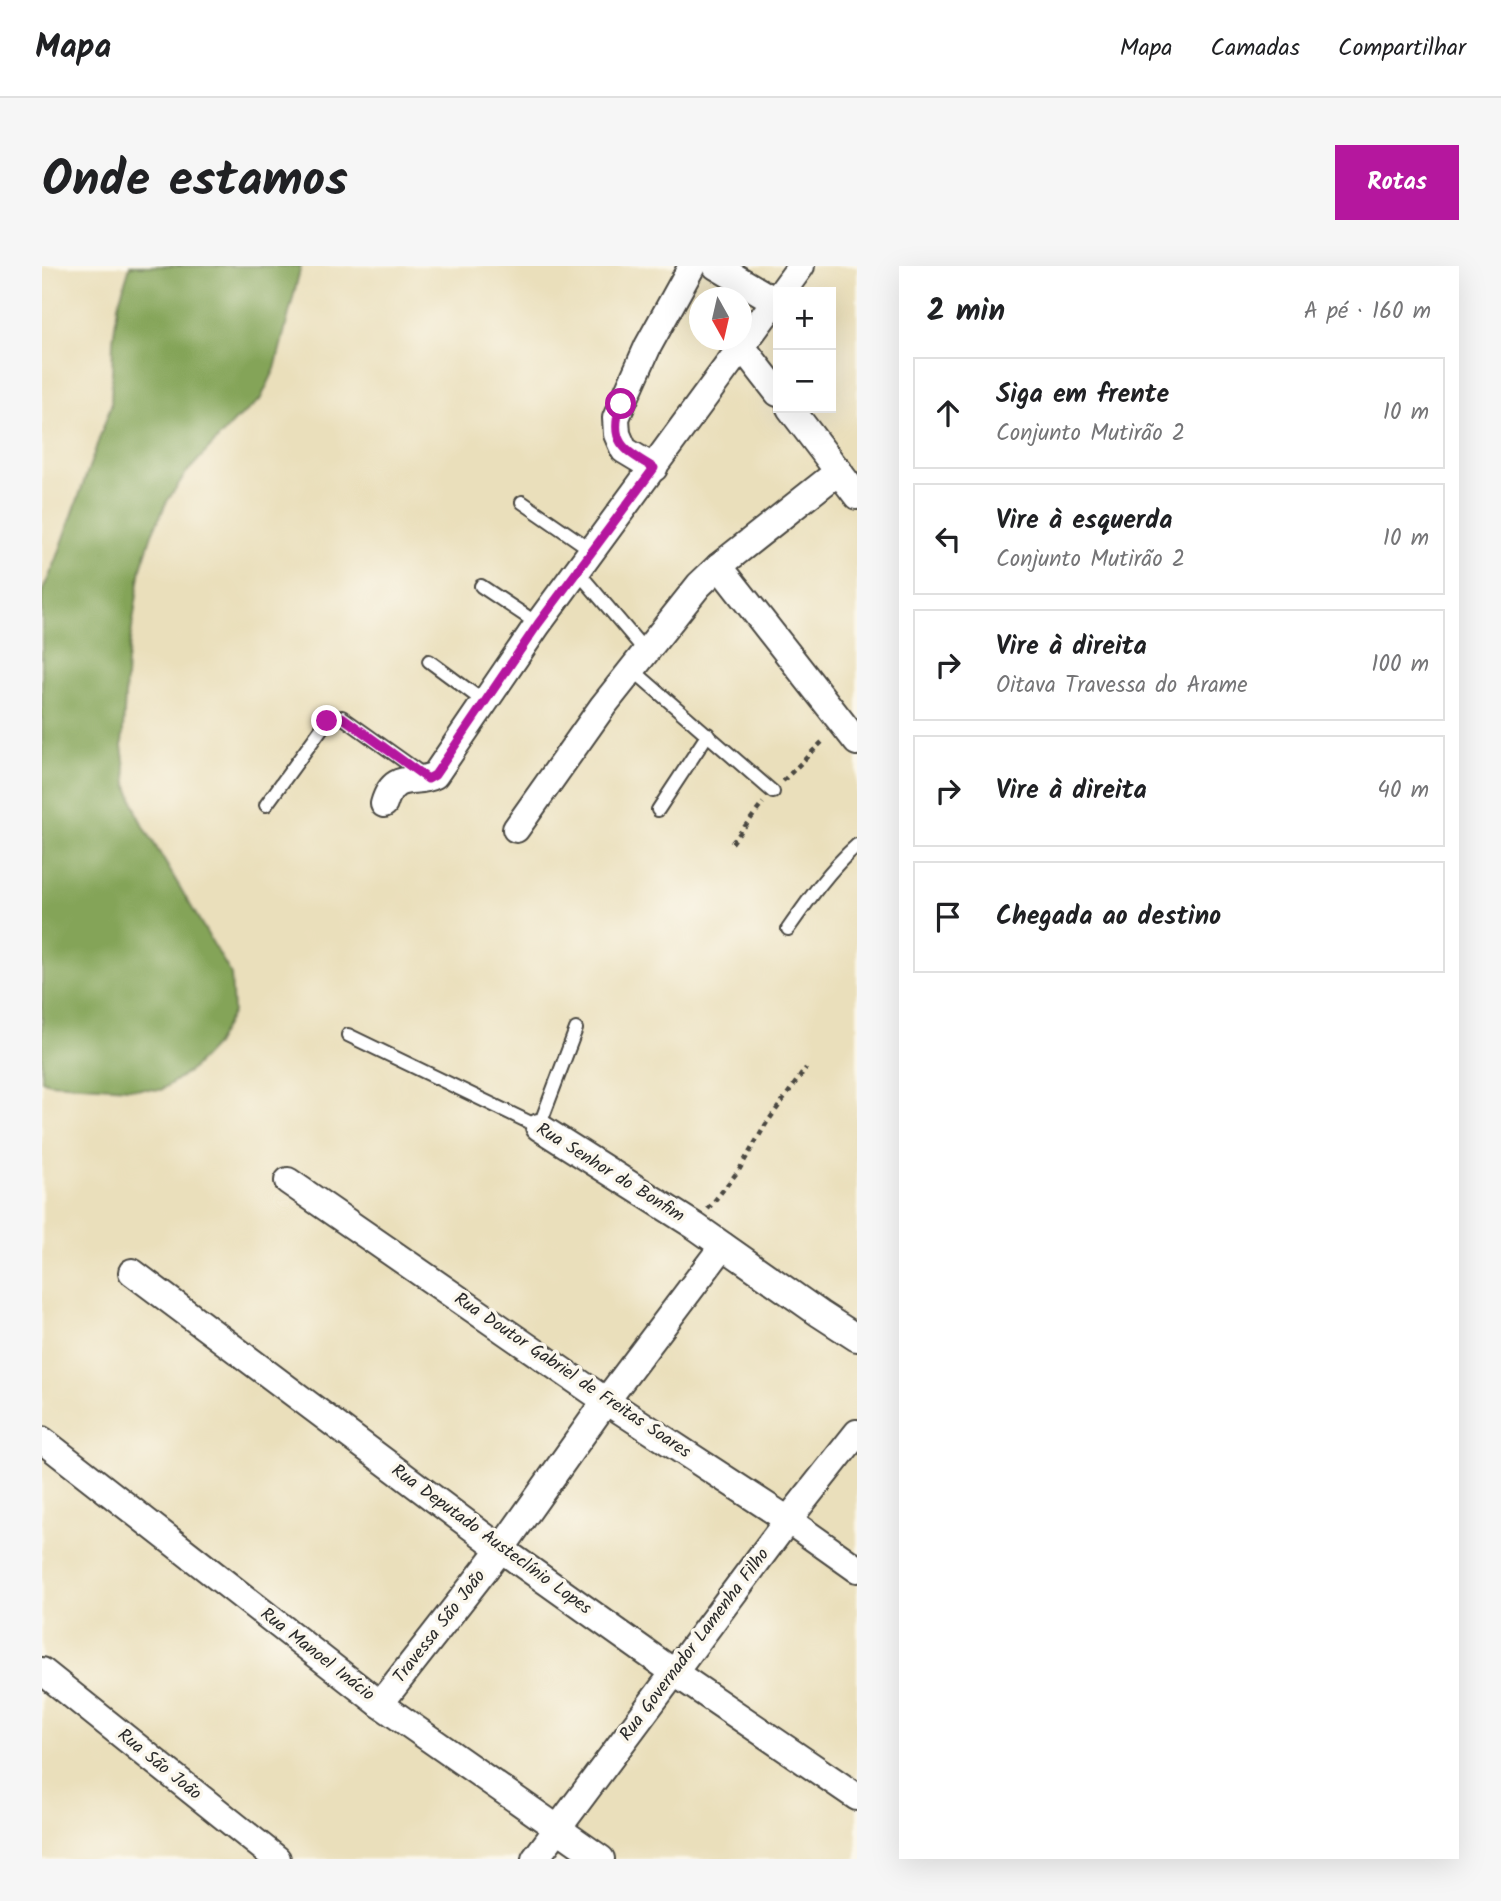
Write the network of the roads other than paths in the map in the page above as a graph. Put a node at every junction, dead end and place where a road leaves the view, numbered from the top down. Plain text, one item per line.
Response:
1 (692, 266) edge
2 (716, 266) edge
3 (801, 266) edge
4 (785, 287) edge
5 (773, 294) edge
6 (773, 304) edge
7 (752, 335) edge
8 (742, 350) edge
9 (745, 350) edge
10 (773, 387) edge
11 (794, 413) edge
12 (654, 468) junction
13 (839, 471) junction
14 (857, 496) edge
15 (523, 502) dead end
16 (586, 561) junction
17 (719, 566) junction
18 (481, 586) dead end
19 (538, 624) junction
20 (429, 661) dead end
21 (639, 661) junction
22 (483, 701) junction
23 (708, 734) junction
24 (857, 742) edge
25 (428, 779) junction
26 (772, 792) dead end
27 (384, 804) dead end
28 (266, 805) dead end
29 (658, 810) dead end
30 (516, 829) dead end
31 (857, 845) edge
32 (788, 929) dead end
33 (576, 1029) dead end
34 (348, 1035) dead end
35 (539, 1127) junction
36 (288, 1181) dead end
37 (723, 1246) junction
38 (132, 1272) dead end
39 (857, 1338) edge
40 (606, 1401) junction
41 (857, 1433) edge
42 (42, 1440) edge
43 (788, 1520) junction
44 (501, 1549) junction
45 (857, 1569) edge
46 (42, 1671) edge
47 (674, 1673) junction
48 (380, 1704) junction
49 (857, 1797) edge
50 (558, 1829) junction
51 (277, 1859) edge
52 (535, 1859) edge
53 (601, 1859) edge

1 - 12 street
2 - 5 street
3 - 4 street
6 - 7 street
8 - 12 street
9 - 10 street
11 - 13 street
12 - 16 street
13 - 14 street
13 - 17 street
15 - 16 lane
16 - 19 street
16 - 21 lane
17 - 21 street
17 - 24 street
18 - 19 lane
19 - 22 street
20 - 22 lane
21 - 23 lane
21 - 30 street
22 - 25 street
23 - 26 lane
23 - 29 lane
25 - 27 street
25 - 28 lane
31 - 32 lane
33 - 35 lane
34 - 35 lane, Rua Senhor do Bonfim
35 - 37 street, Rua Senhor do Bonfim
36 - 40 street, Rua Doutor Gabriel de Freitas Soares
37 - 39 street, Rua Senhor do Bonfim
37 - 40 street, Travessa São João
38 - 44 street, Rua Deputado Austeclínio Lopes
40 - 43 street, Rua Doutor Gabriel de Freitas Soares
40 - 44 street, Travessa São João
41 - 43 street, Rua Governador Lamenha Filho
42 - 48 street, Rua Manoel Inácio
43 - 45 street, Rua Doutor Gabriel de Freitas Soares
43 - 47 street, Rua Governador Lamenha Filho
44 - 47 street, Rua Deputado Austeclínio Lopes
44 - 48 street, Travessa São João
46 - 51 street, Rua São João
47 - 49 street, Rua Deputado Austeclínio Lopes
47 - 50 street, Rua Governador Lamenha Filho
48 - 50 street, Rua Manoel Inácio
50 - 52 street, Rua Governador Lamenha Filho
50 - 53 street, Rua Manoel Inácio

